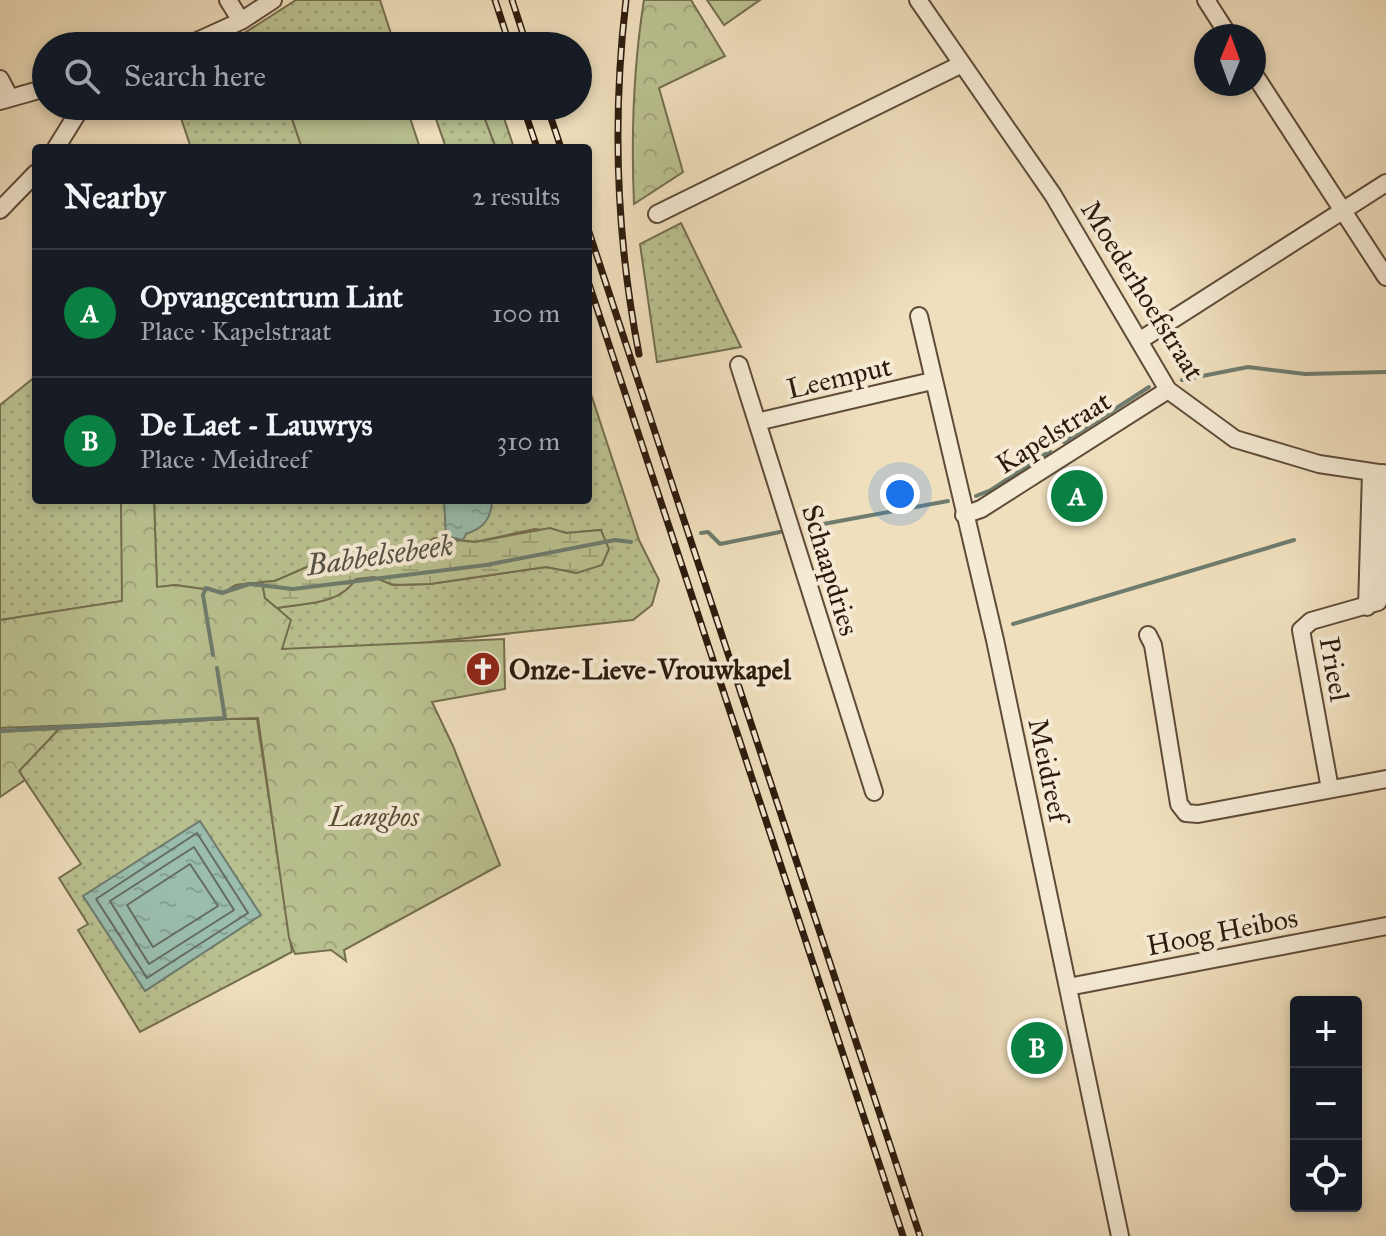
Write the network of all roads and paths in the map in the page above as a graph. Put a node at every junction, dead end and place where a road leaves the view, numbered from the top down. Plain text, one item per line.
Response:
1 (228, 0) edge
2 (273, 0) edge
3 (918, 0) edge
4 (1206, 0) edge
5 (241, 21) junction
6 (1221, 24) edge
7 (217, 32) edge
8 (962, 64) junction
9 (0, 79) edge
10 (32, 92) edge
11 (1266, 92) edge
12 (5, 100) edge
13 (73, 120) edge
14 (58, 144) edge
15 (32, 177) edge
16 (1386, 183) edge
17 (1343, 209) junction
18 (0, 210) edge
19 (657, 214) dead end
20 (1386, 277) edge
21 (919, 316) dead end
22 (1139, 341) junction
23 (739, 365) dead end
24 (932, 381) junction
25 (1168, 390) junction
26 (757, 422) junction
27 (1380, 473) edge
28 (964, 515) junction
29 (1148, 635) dead end
30 (1386, 779) edge
31 (1330, 789) junction
32 (874, 792) dead end
33 (1386, 926) edge
34 (1068, 987) junction
35 (1120, 1236) edge

1 - 5 street
2 - 5 street
3 - 8 street, Moederhoefstraat
4 - 6 street
5 - 7 street
8 - 19 street
8 - 22 street, Moederhoefstraat
9 - 12 street
10 - 12 street
11 - 17 street
13 - 14 street
15 - 18 street
16 - 17 street
17 - 20 street
17 - 22 street
21 - 24 street, Meidreef
22 - 25 street, Moederhoefstraat
23 - 26 street, Schaapdries
24 - 26 street, Leemput
24 - 28 street, Meidreef
25 - 27 street, Moederhoefstraat
25 - 28 street, Kapelstraat
26 - 32 street, Schaapdries
27 - 31 street, Prieel
28 - 34 street, Meidreef
29 - 31 street
30 - 31 street
33 - 34 street, Hoog Heibos
34 - 35 street, Meidreef

